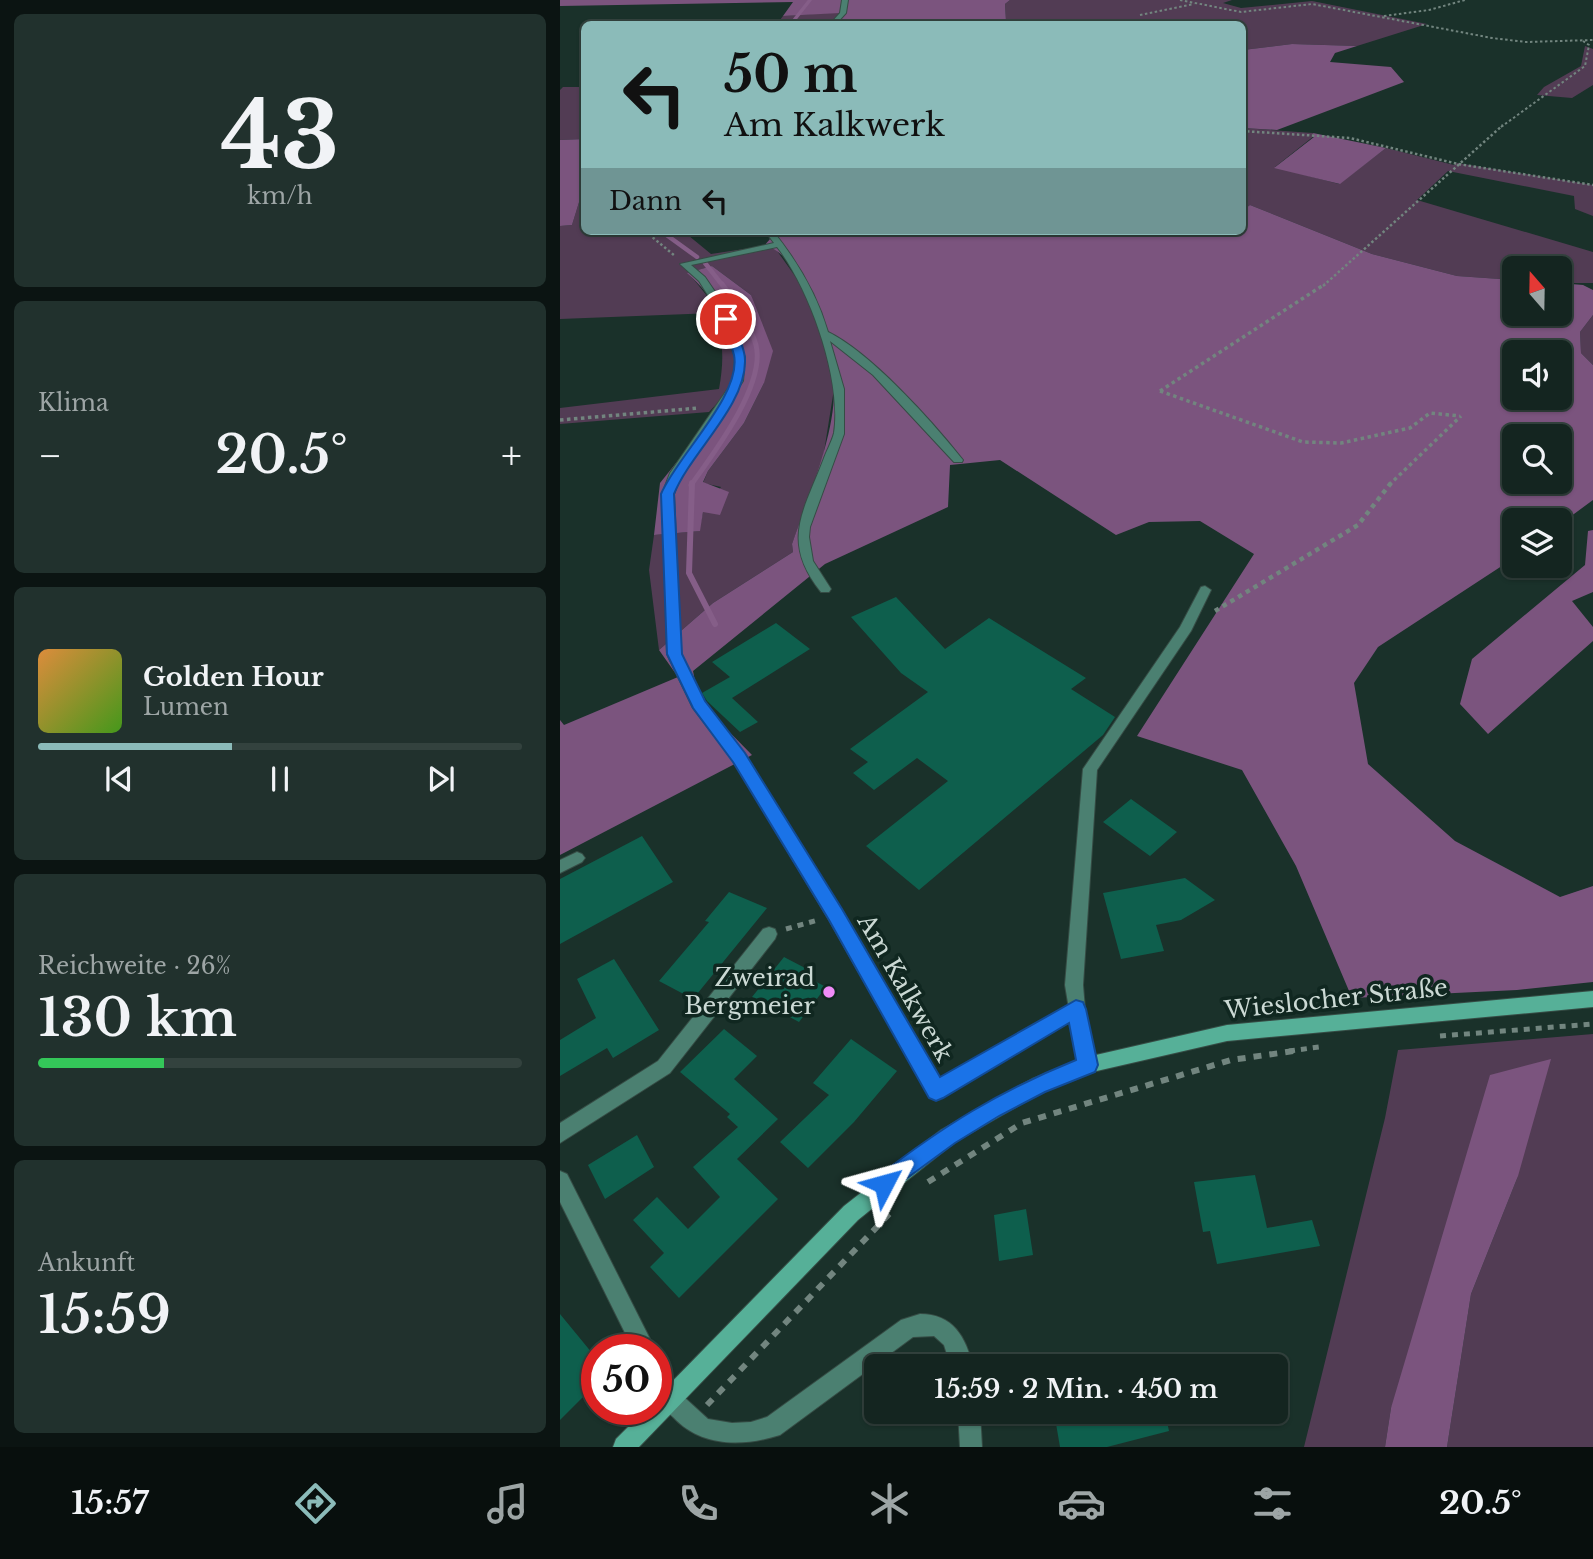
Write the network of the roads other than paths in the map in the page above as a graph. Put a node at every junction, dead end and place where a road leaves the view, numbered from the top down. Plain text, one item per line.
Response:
1 (845, 0) edge
2 (836, 21) edge
3 (772, 235) edge
4 (780, 244) junction
5 (827, 334) junction
6 (958, 460) dead end
7 (825, 589) dead end
8 (1205, 590) dead end
9 (577, 858) dead end
10 (560, 867) edge
11 (768, 934) road end
12 (1593, 999) edge
13 (1076, 1009) junction
14 (1087, 1065) junction
15 (560, 1134) edge
16 (560, 1181) edge
17 (637, 1334) edge
18 (871, 1354) edge
19 (957, 1354) edge
20 (864, 1359) edge
21 (672, 1397) edge
22 (672, 1402) edge
23 (969, 1424) edge
24 (645, 1425) edge
25 (624, 1447) edge
26 (971, 1447) edge

1 - 2 street
3 - 4 street
4 - 5 street
4 - 13 street, Am Kalkwerk
5 - 6 street
5 - 7 street
8 - 13 street
9 - 10 street
11 - 15 street
12 - 14 main road, Wieslocher Straße
13 - 14 street
14 - 21 main road, Wieslocher Straße
16 - 17 street
18 - 19 street
20 - 22 street
23 - 26 street
24 - 25 main road, Wieslocher Straße

